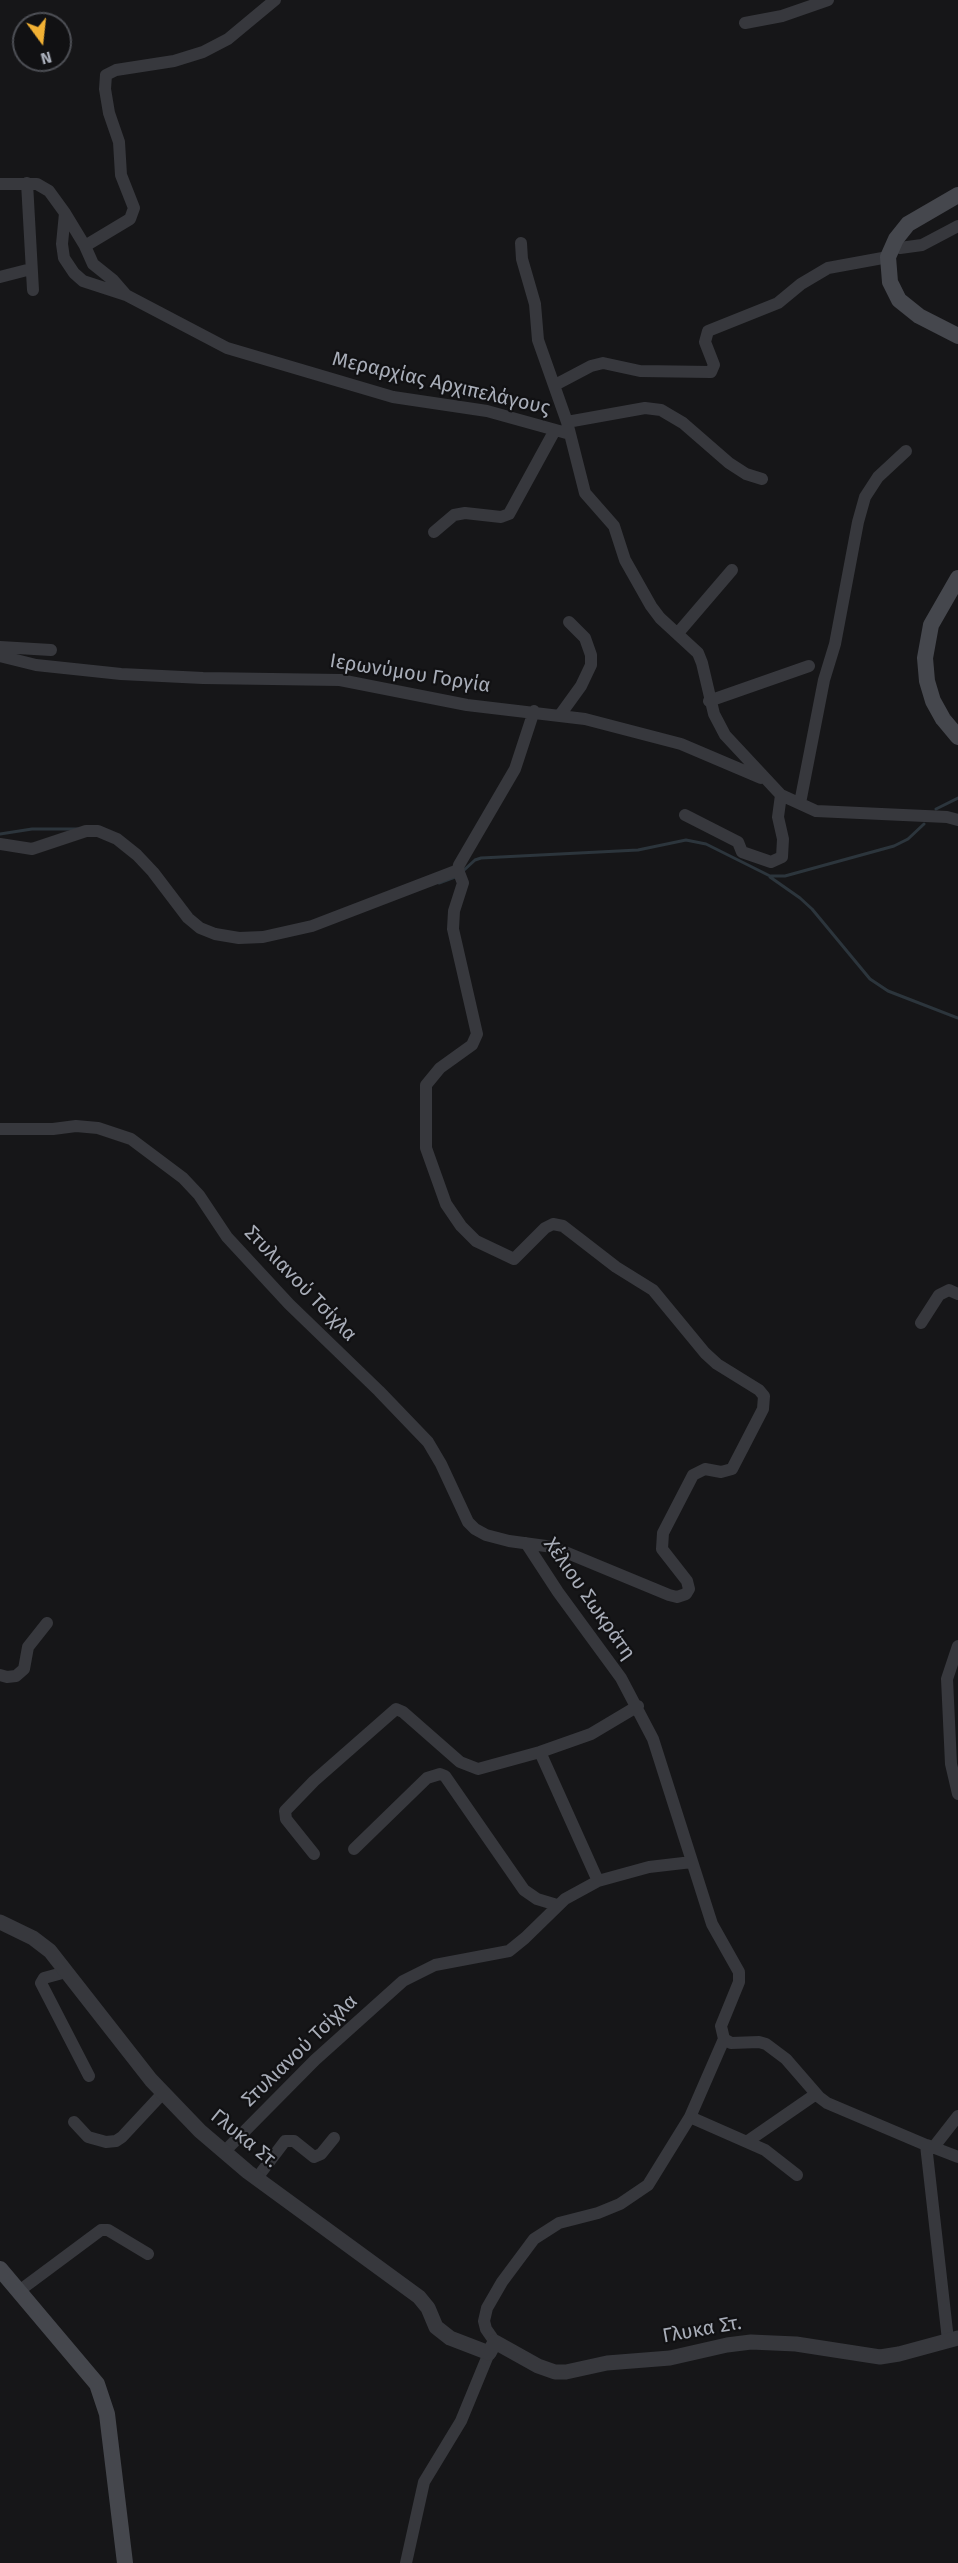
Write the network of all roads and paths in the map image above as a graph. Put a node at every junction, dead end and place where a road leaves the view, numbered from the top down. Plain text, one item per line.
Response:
1 (275, 0) edge
2 (828, 0) edge
3 (745, 23) dead end
4 (27, 183) junction
5 (0, 184) edge
6 (958, 195) edge
7 (65, 213) junction
8 (958, 226) edge
9 (521, 243) dead end
10 (85, 246) junction
11 (890, 251) junction
12 (31, 269) junction
13 (0, 277) edge
14 (33, 290) dead end
15 (126, 295) junction
16 (958, 336) edge
17 (555, 385) junction
18 (568, 428) junction
19 (555, 430) junction
20 (906, 451) dead end
21 (762, 479) dead end
22 (434, 532) dead end
23 (732, 570) dead end
24 (958, 578) edge
25 (569, 622) dead end
26 (678, 633) junction
27 (0, 647) edge
28 (51, 650) dead end
29 (0, 656) edge
30 (809, 666) dead end
31 (710, 701) junction
32 (534, 711) junction
33 (560, 715) junction
34 (958, 737) edge
35 (767, 781) junction
36 (781, 795) junction
37 (800, 803) junction
38 (685, 815) dead end
39 (958, 820) edge
40 (0, 844) edge
41 (460, 875) junction
42 (0, 1129) edge
43 (958, 1294) edge
44 (921, 1323) dead end
45 (526, 1543) junction
46 (47, 1623) dead end
47 (958, 1646) edge
48 (0, 1675) edge
49 (638, 1706) junction
50 (540, 1752) junction
51 (958, 1794) edge
52 (354, 1850) dead end
53 (314, 1854) dead end
54 (692, 1862) junction
55 (598, 1881) junction
56 (557, 1905) junction
57 (0, 1922) edge
58 (66, 1972) junction
59 (724, 2039) junction
60 (89, 2076) dead end
61 (163, 2092) junction
62 (816, 2094) junction
63 (958, 2116) edge
64 (690, 2117) junction
65 (74, 2122) dead end
66 (334, 2138) dead end
67 (748, 2141) junction
68 (929, 2146) junction
69 (225, 2151) junction
70 (958, 2157) edge
71 (797, 2175) dead end
72 (257, 2178) junction
73 (148, 2254) dead end
74 (0, 2270) edge
75 (19, 2291) junction
76 (953, 2339) edge
77 (492, 2348) junction
78 (125, 2563) edge
79 (406, 2563) edge

1 - 10 street
2 - 3 street
4 - 5 street
4 - 7 street
4 - 12 street
6 - 11 main road
7 - 10 street
7 - 15 street, Μεραρχίας Αρχιπελάγους
8 - 11 street
9 - 17 street
10 - 15 street
11 - 16 main road
11 - 17 street
12 - 13 street
12 - 14 street
15 - 19 street, Μεραρχίας Αρχιπελάγους
17 - 18 street
18 - 19 street, Μεραρχίας Αρχιπελάγους
18 - 21 street
18 - 26 street, Μεραρχίας Αρχιπελάγους
19 - 22 street
20 - 37 street
23 - 26 street
24 - 34 main road
25 - 33 street
26 - 31 street, Μεραρχίας Αρχιπελάγους
27 - 28 street
29 - 32 street, Ιερωνύμου Γοργία
30 - 31 street
31 - 35 street, Μεραρχίας Αρχιπελάγους
32 - 33 street, Ιερωνύμου Γοργία
32 - 41 street
33 - 35 street, Ιερωνύμου Γοργία
35 - 36 street, Μεραρχίας Αρχιπελάγους
36 - 37 street
36 - 38 street
37 - 39 street
40 - 41 street
41 - 45 street, Χέλιου Σωκράτη
42 - 45 street, Στυλιανού Τσίχλα
43 - 44 street
45 - 49 street, Χέλιου Σωκράτη
46 - 48 street
47 - 51 street
49 - 50 street
49 - 54 street, Χέλιου Σωκράτη
50 - 53 street
50 - 55 street
52 - 56 street
54 - 55 street, Στυλιανού Τσίχλα
54 - 59 street, Χέλιου Σωκράτη
55 - 56 street, Στυλιανού Τσίχλα
56 - 69 street, Στυλιανού Τσίχλα
57 - 58 street, Γλυκα Στ.
58 - 60 street
58 - 61 street, Γλυκα Στ.
59 - 62 street
59 - 64 street, Χέλιου Σωκράτη
61 - 65 street
61 - 69 street, Γλυκα Στ.
62 - 67 street
62 - 68 street
63 - 68 street
64 - 67 street
64 - 77 street, Χέλιου Σωκράτη
66 - 72 street
67 - 71 street
68 - 70 street
68 - 76 street
69 - 72 street, Γλυκα Στ.
72 - 77 street, Γλυκα Στ.
73 - 75 street
74 - 75 main road
75 - 78 main road
76 - 77 street, Γλυκα Στ.
77 - 79 street

